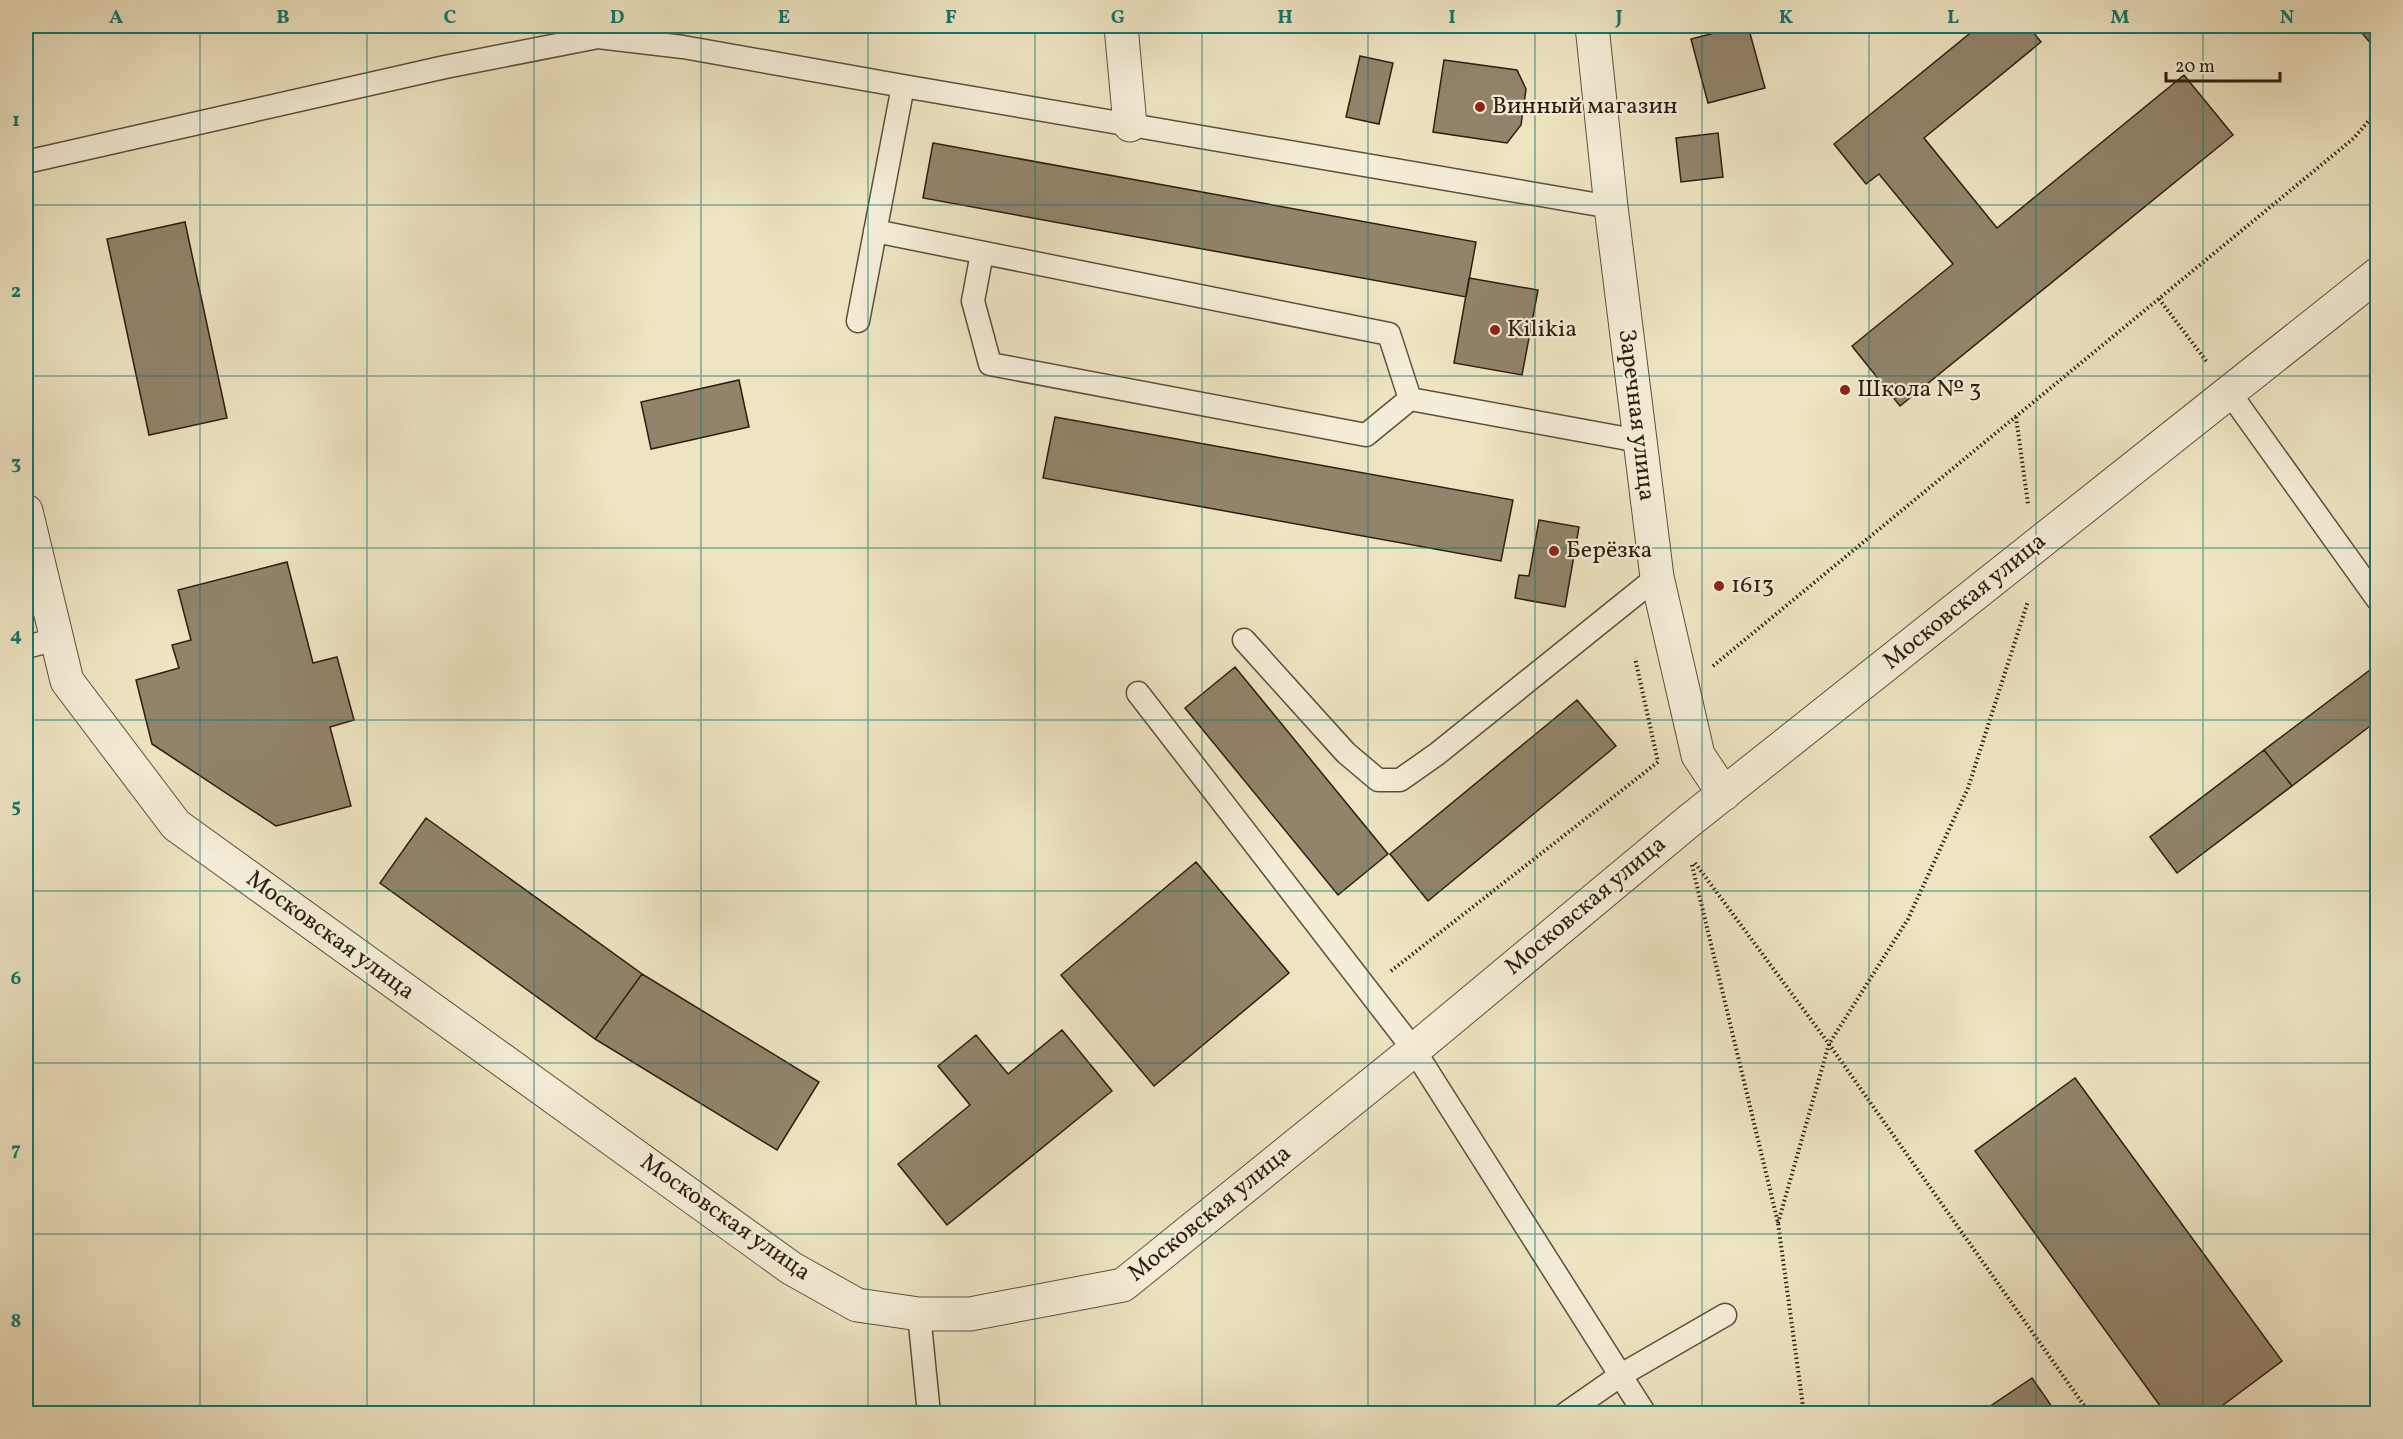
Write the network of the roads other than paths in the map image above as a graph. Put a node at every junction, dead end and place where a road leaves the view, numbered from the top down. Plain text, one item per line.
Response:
1 (1122, 26) edge
2 (1592, 26) edge
3 (903, 86) junction
4 (1130, 124) junction
5 (26, 162) edge
6 (1611, 207) junction
7 (875, 231) junction
8 (982, 253) junction
9 (2378, 274) edge
10 (858, 321) dead end
11 (2229, 392) junction
12 (1410, 399) junction
13 (1639, 441) junction
14 (26, 511) edge
15 (1657, 577) junction
16 (2378, 600) edge
17 (57, 639) junction
18 (1244, 640) dead end
19 (26, 648) edge
20 (1138, 693) dead end
21 (1724, 794) junction
22 (1414, 1050) junction
23 (919, 1314) junction
24 (1725, 1316) dead end
25 (1621, 1375) junction
26 (929, 1413) edge
27 (1565, 1413) edge
28 (1645, 1413) edge

1 - 4 street
2 - 6 street, Заречная улица
3 - 4 lane
3 - 5 lane
3 - 7 lane
4 - 6 lane
6 - 13 street, Заречная улица
7 - 8 lane
7 - 10 lane
8 - 12 lane
8 - 12 lane
9 - 11 street, Московская улица
11 - 16 lane
11 - 21 street, Московская улица
12 - 13 lane
13 - 15 street, Заречная улица
14 - 17 street, Московская улица
15 - 18 lane
15 - 21 street, Заречная улица
17 - 19 lane
17 - 23 street, Московская улица
20 - 22 lane
21 - 22 street, Московская улица
22 - 23 street, Московская улица
22 - 25 lane
23 - 26 lane
24 - 25 lane
25 - 27 lane
25 - 28 lane

